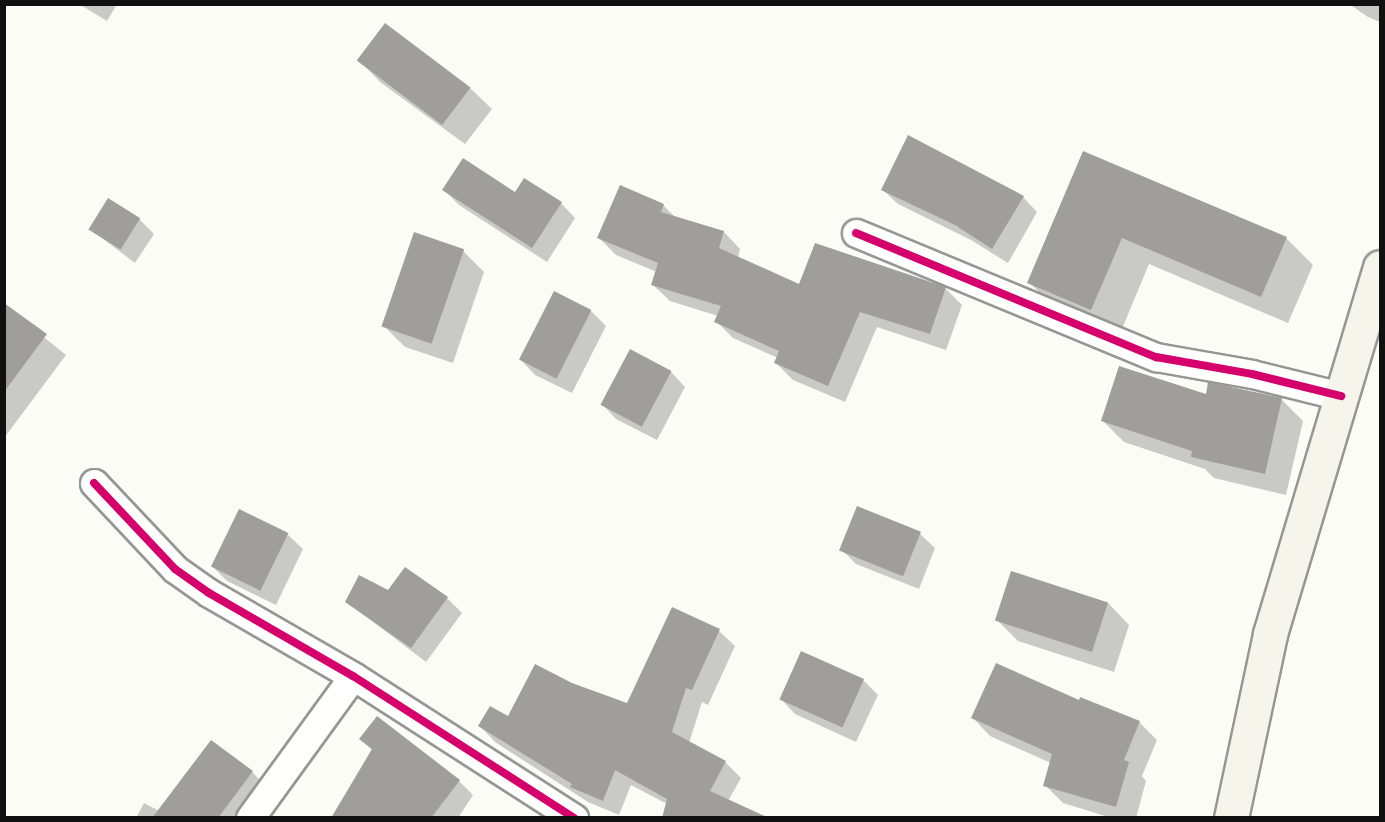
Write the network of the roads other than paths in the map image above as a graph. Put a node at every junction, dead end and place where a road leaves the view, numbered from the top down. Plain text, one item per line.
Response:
1 (856, 233) dead end
2 (1380, 267) edge
3 (1341, 396) junction
4 (94, 483) dead end
5 (353, 676) junction
6 (250, 818) edge
7 (573, 818) edge
8 (1231, 818) edge

1 - 3 street
2 - 3 main road
3 - 8 main road
4 - 5 street
5 - 6 street
5 - 7 street

